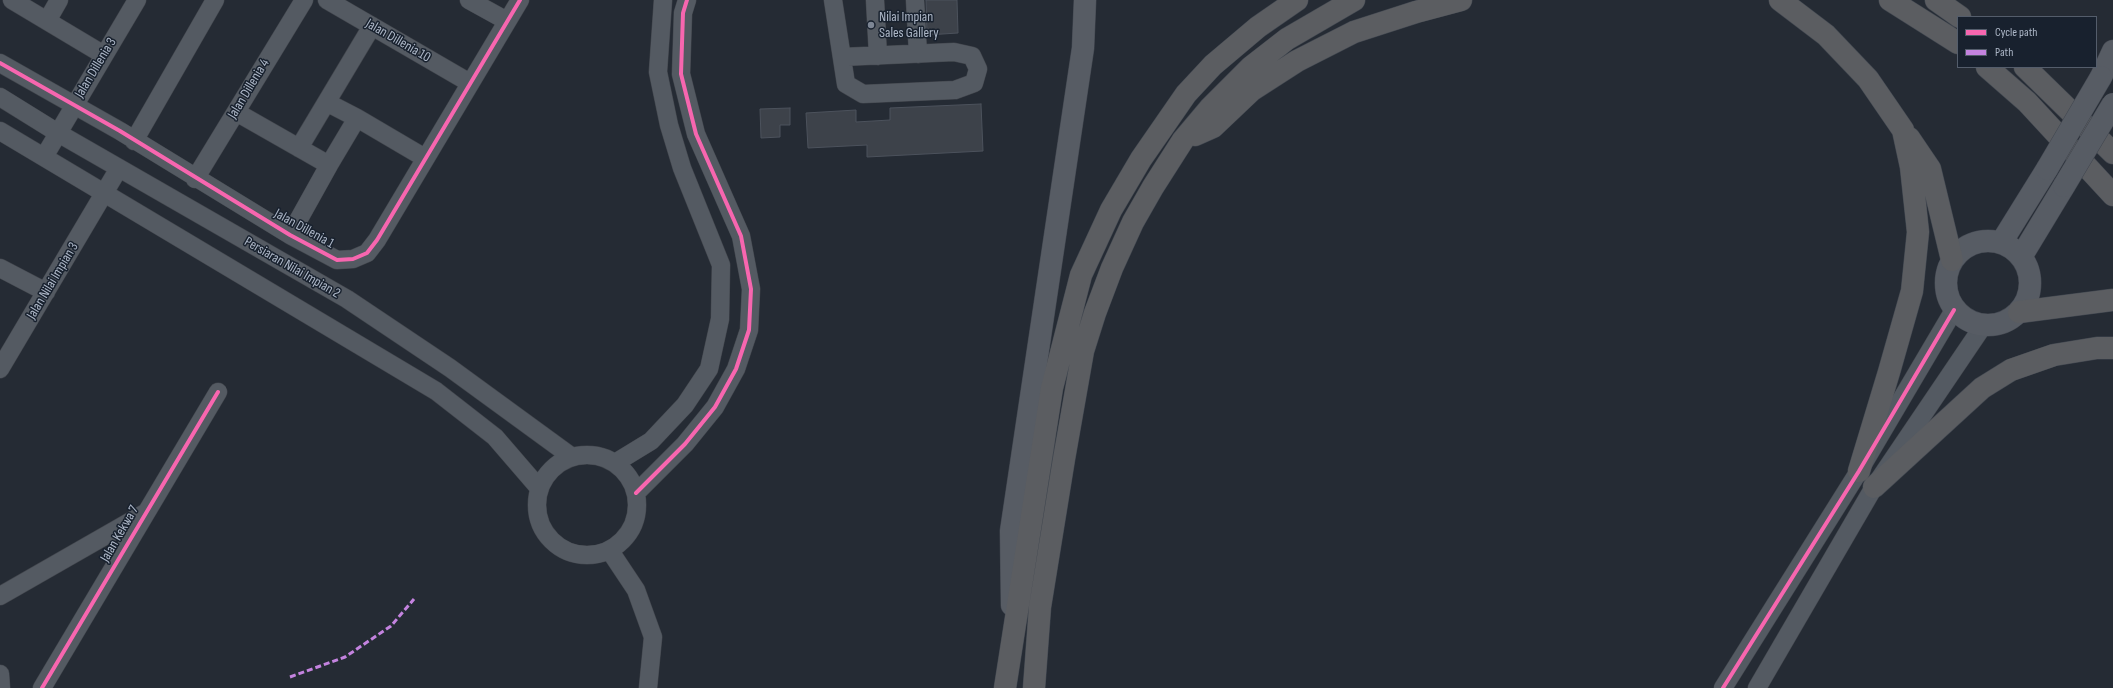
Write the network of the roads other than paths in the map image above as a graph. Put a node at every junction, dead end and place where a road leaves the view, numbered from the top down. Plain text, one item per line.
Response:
1 (12, 0) edge
2 (59, 0) edge
3 (137, 0) edge
4 (215, 0) edge
5 (304, 0) edge
6 (327, 0) edge
7 (469, 0) edge
8 (520, 0) edge
9 (663, 0) edge
10 (687, 0) edge
11 (833, 0) edge
12 (875, 0) edge
13 (915, 0) edge
14 (1085, 0) edge
15 (1297, 0) edge
16 (1354, 0) edge
17 (1461, 0) edge
18 (1780, 0) edge
19 (1890, 0) edge
20 (1936, 0) edge
21 (1959, 16) edge
22 (47, 21) junction
23 (507, 22) junction
24 (372, 26) junction
25 (1957, 42) edge
26 (2113, 51) edge
27 (918, 54) junction
28 (104, 55) junction
29 (878, 56) junction
30 (842, 57) junction
31 (0, 63) edge
32 (1988, 68) edge
33 (2026, 68) edge
34 (470, 83) junction
35 (0, 97) edge
36 (328, 102) junction
37 (2113, 104) edge
38 (74, 106) junction
39 (236, 112) junction
40 (357, 118) junction
41 (1903, 130) junction
42 (0, 131) edge
43 (58, 133) junction
44 (1183, 140) junction
45 (134, 141) junction
46 (299, 148) junction
47 (2113, 153) edge
48 (44, 157) junction
49 (425, 158) junction
50 (329, 165) junction
51 (119, 168) junction
52 (195, 179) junction
53 (105, 193) junction
54 (2113, 195) edge
55 (290, 234) junction
56 (2001, 243) junction
57 (2021, 257) junction
58 (1952, 260) junction
59 (0, 268) edge
60 (46, 292) junction
61 (2113, 300) edge
62 (1954, 310) junction
63 (2019, 312) junction
64 (1983, 326) junction
65 (2113, 348) edge
66 (450, 368) junction
67 (0, 369) edge
68 (436, 391) junction
69 (218, 392) dead end
70 (572, 457) junction
71 (615, 463) junction
72 (1859, 471) junction
73 (1874, 487) junction
74 (539, 488) junction
75 (636, 493) junction
76 (146, 512) junction
77 (610, 550) junction
78 (0, 596) edge
79 (1012, 638) junction
80 (0, 674) edge
81 (1, 688) edge
82 (42, 688) edge
83 (648, 688) edge
84 (1005, 688) edge
85 (1034, 688) edge
86 (1723, 688) edge
87 (1757, 688) edge

1 - 22 street
2 - 22 street
3 - 28 street, Jalan Dillenia 3
4 - 45 street
5 - 39 street, Jalan Dillenia 4
6 - 24 street, Jalan Dillenia 10
7 - 23 street
8 - 23 street, Jalan Dillenia 1
9 - 71 street
10 - 75 street
11 - 30 street
12 - 29 street
13 - 27 street
14 - 79 main road
15 - 79 highway
16 - 44 highway
17 - 44 highway
18 - 41 highway
19 - 25 highway
20 - 21 highway
22 - 28 street
23 - 34 street, Jalan Dillenia 1
24 - 34 street, Jalan Dillenia 10
24 - 36 street
26 - 56 main road, bridge
27 - 29 street
27 - 30 street
28 - 38 street, Jalan Dillenia 3
29 - 30 street
31 - 38 street, Jalan Dillenia 1
32 - 54 highway
33 - 47 highway
34 - 49 street, Jalan Dillenia 1
35 - 43 street, Persiaran Nilai Impian 2
36 - 40 street
36 - 46 street
37 - 57 main road, bridge
38 - 43 street, Jalan Dillenia 3
38 - 45 street, Jalan Dillenia 1
39 - 46 street
39 - 52 street, Jalan Dillenia 4
40 - 49 street
40 - 50 street
41 - 58 highway
41 - 72 highway
42 - 48 street
43 - 48 street, Jalan Dillenia 3
43 - 51 street, Persiaran Nilai Impian 2
44 - 85 highway
45 - 52 street, Jalan Dillenia 1
46 - 50 street
48 - 53 street
49 - 55 street, Jalan Dillenia 1
50 - 55 street
51 - 53 street, Jalan Nilai Impian 3
51 - 66 street, Persiaran Nilai Impian 2
52 - 55 street, Jalan Dillenia 1
53 - 60 street, Jalan Nilai Impian 3
53 - 68 street
56 - 57 main road
56 - 58 main road
57 - 63 main road
58 - 62 main road
59 - 60 street
60 - 67 street, Jalan Nilai Impian 3
61 - 63 highway
62 - 64 main road
62 - 72 street
63 - 64 main road
64 - 73 street
65 - 73 highway
66 - 68 street
66 - 70 street, Persiaran Nilai Impian 2
68 - 74 street
69 - 76 street, Jalan Kekwa 7
70 - 71 street
70 - 74 street
71 - 75 street
72 - 86 street
73 - 87 street
74 - 77 street
75 - 77 street
76 - 78 street, Jalan Kekwa 7
76 - 82 street, Jalan Kekwa 7
77 - 83 street
79 - 84 highway
80 - 81 street

